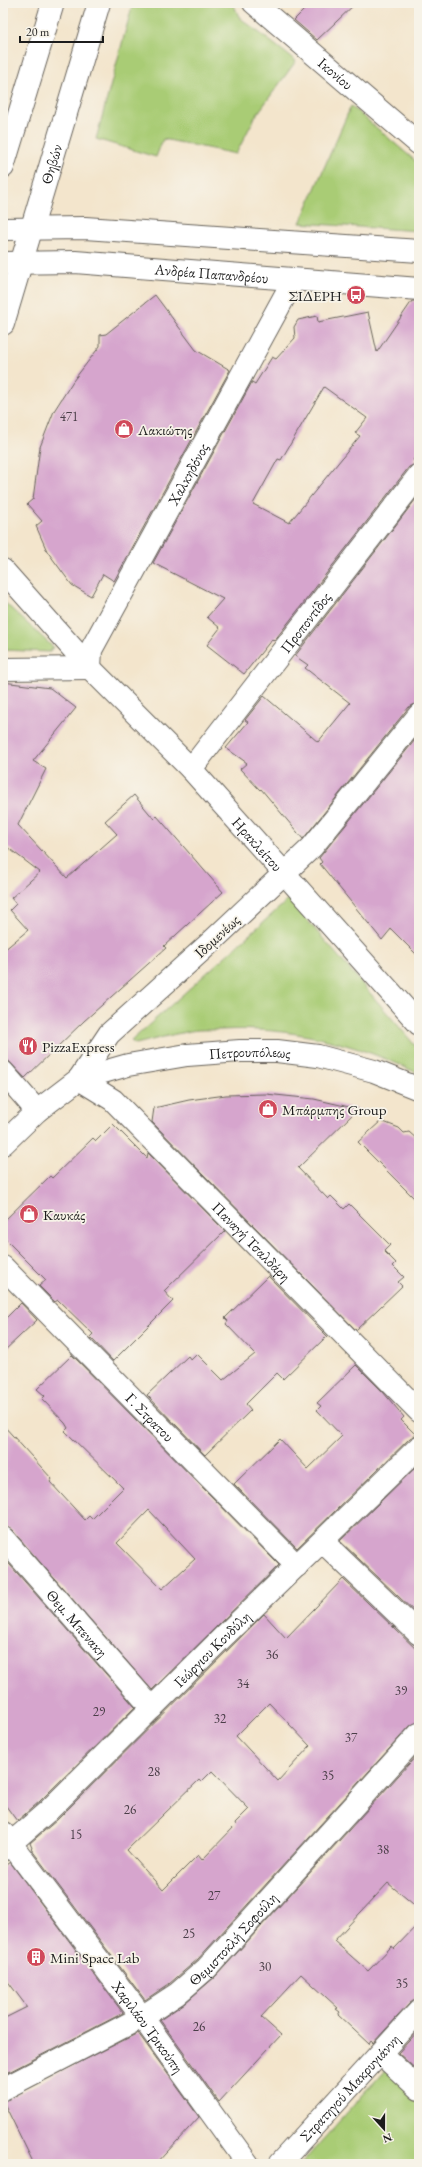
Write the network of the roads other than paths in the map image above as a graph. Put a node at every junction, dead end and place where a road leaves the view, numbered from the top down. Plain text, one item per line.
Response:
1 (53, 3) edge
2 (99, 3) edge
3 (254, 3) edge
4 (419, 144) edge
5 (3, 167) edge
6 (33, 228) junction
7 (3, 229) edge
8 (419, 251) edge
9 (13, 263) edge
10 (293, 281) junction
11 (419, 289) edge
12 (3, 324) edge
13 (419, 475) edge
14 (3, 570) edge
15 (90, 668) junction
16 (3, 669) edge
17 (419, 715) edge
18 (191, 769) junction
19 (285, 873) junction
20 (419, 1024) edge
21 (3, 1072) edge
22 (79, 1079) junction
23 (419, 1089) edge
24 (37, 1111) junction
25 (3, 1144) edge
26 (3, 1267) edge
27 (419, 1411) edge
28 (419, 1447) edge
29 (3, 1538) edge
30 (323, 1542) junction
31 (297, 1566) junction
32 (419, 1634) edge
33 (152, 1708) junction
34 (419, 1734) edge
35 (6, 1843) edge
36 (419, 2011) edge
37 (142, 2017) junction
38 (381, 2054) junction
39 (3, 2089) edge
40 (419, 2089) edge
41 (248, 2164) edge
42 (279, 2164) edge

1 - 5 street
2 - 6 street, Θηβών
3 - 4 street, Ικονίου
6 - 7 street
6 - 8 street
6 - 9 street, Θηβών
9 - 10 street, Ανδρέα Παπανδρέου
9 - 12 street, Θηβών
10 - 11 street, Ανδρέα Παπανδρέου
10 - 15 street, Χαλκηδόνος
13 - 18 street, Προποντίδος
14 - 15 street, Ηρακλείτου
15 - 16 street
15 - 18 street, Ηρακλείτου
17 - 19 street, Ιδομενέως
18 - 19 street, Ηρακλείτου
19 - 20 street, Ηρακλείτου
19 - 22 street, Ιδομενέως
21 - 24 street
22 - 23 street, Πετρουπόλεως
22 - 24 street, Ιδομενέως
22 - 27 street, Παναγή Τσαλδάρη
24 - 25 street, Ιδομενέως
26 - 31 street, Γ. Στρατου
28 - 30 street, Γεώργιου Κονδύλη
29 - 33 street, Θεμ. Μπενακη
30 - 31 street, Γεώργιου Κονδύλη
30 - 32 street
31 - 33 street, Γεώργιου Κονδύλη
33 - 35 street, Γεώργιου Κονδύλη
34 - 37 street, Θεμιστοκλή Σοφούλη
35 - 37 street, Χαριλάου Τρικούπη
36 - 38 street, Στρατηγού Μακρυγιάννη
37 - 39 street, Θεμιστοκλή Σοφούλη
37 - 41 street, Χαριλάου Τρικούπη
38 - 40 street
38 - 42 street, Στρατηγού Μακρυγιάννη

